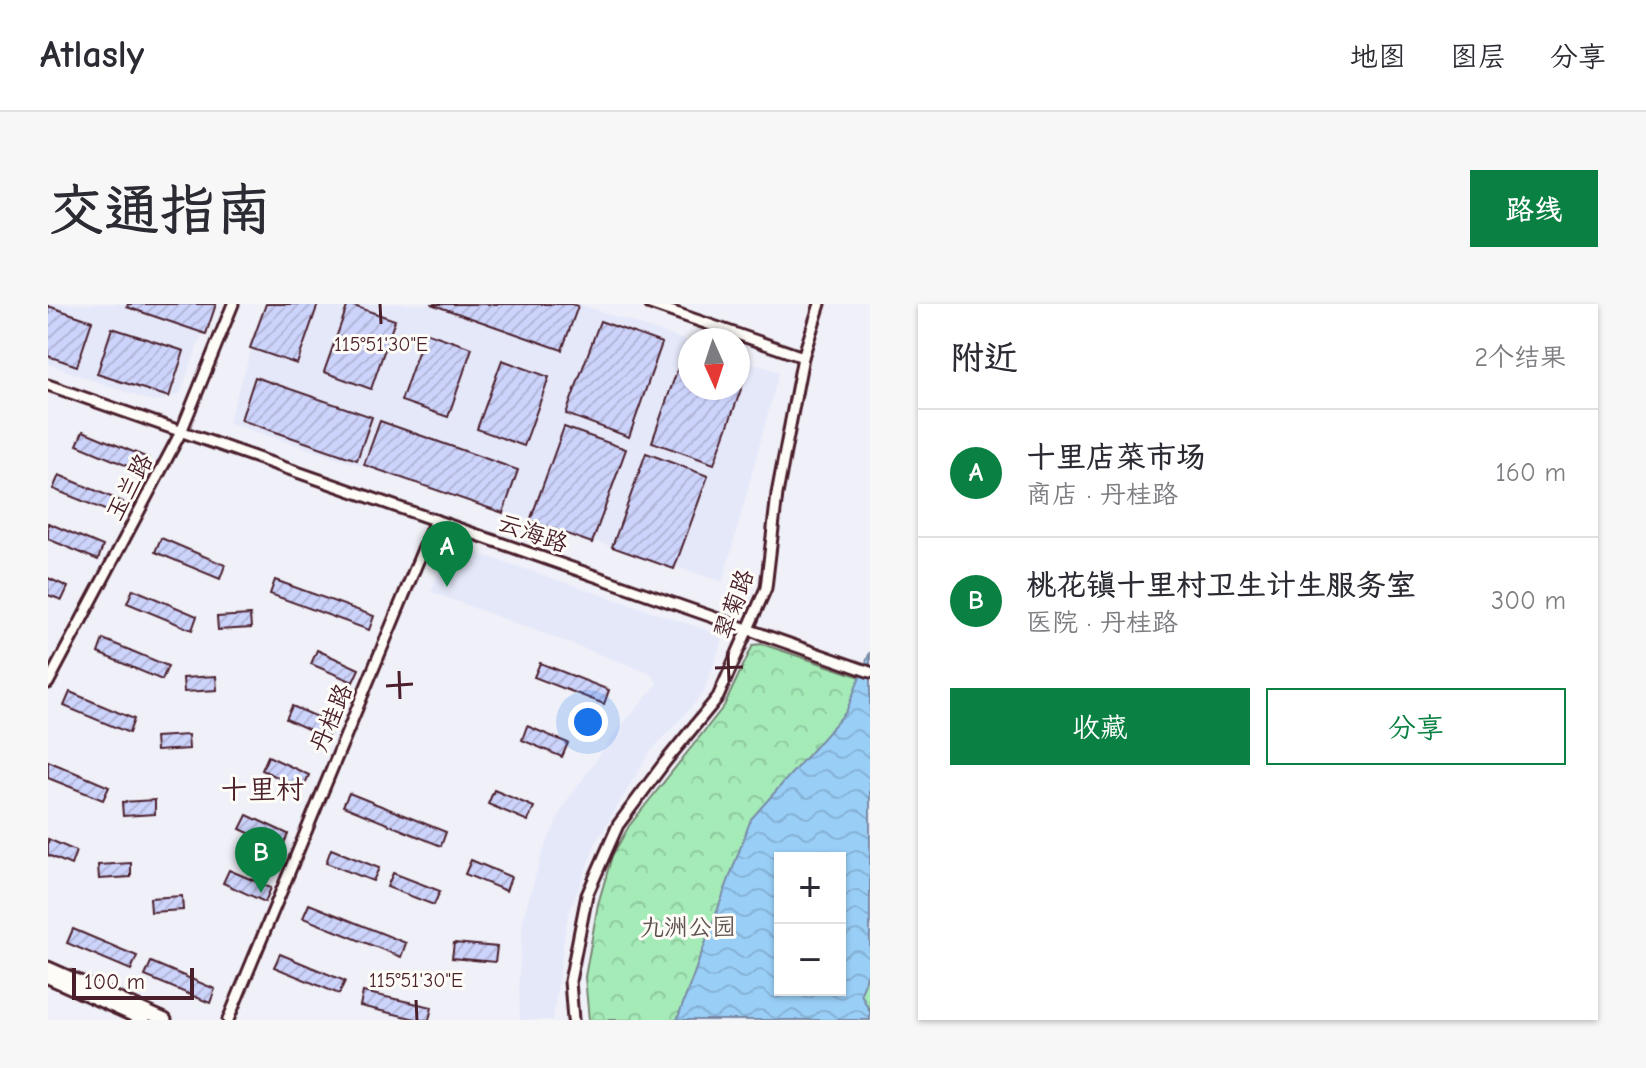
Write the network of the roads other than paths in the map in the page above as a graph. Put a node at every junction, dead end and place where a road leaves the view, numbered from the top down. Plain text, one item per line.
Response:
1 (233, 304) edge
2 (650, 304) edge
3 (820, 304) edge
4 (803, 357) junction
5 (48, 385) edge
6 (181, 432) junction
7 (435, 520) junction
8 (748, 629) junction
9 (870, 672) edge
10 (48, 683) edge
11 (48, 968) edge
12 (48, 977) edge
13 (144, 1020) edge
14 (165, 1020) edge
15 (228, 1020) edge
16 (573, 1020) edge

1 - 6 street, 玉兰路
2 - 4 street
3 - 4 street, 翠菊路
4 - 8 street, 翠菊路
5 - 6 street, 云海路
6 - 7 street, 云海路
6 - 10 street, 玉兰路
7 - 8 street, 云海路
7 - 15 street, 丹桂路
8 - 9 street, 云海路
8 - 16 street, 翠菊路
11 - 14 main road
12 - 13 main road

